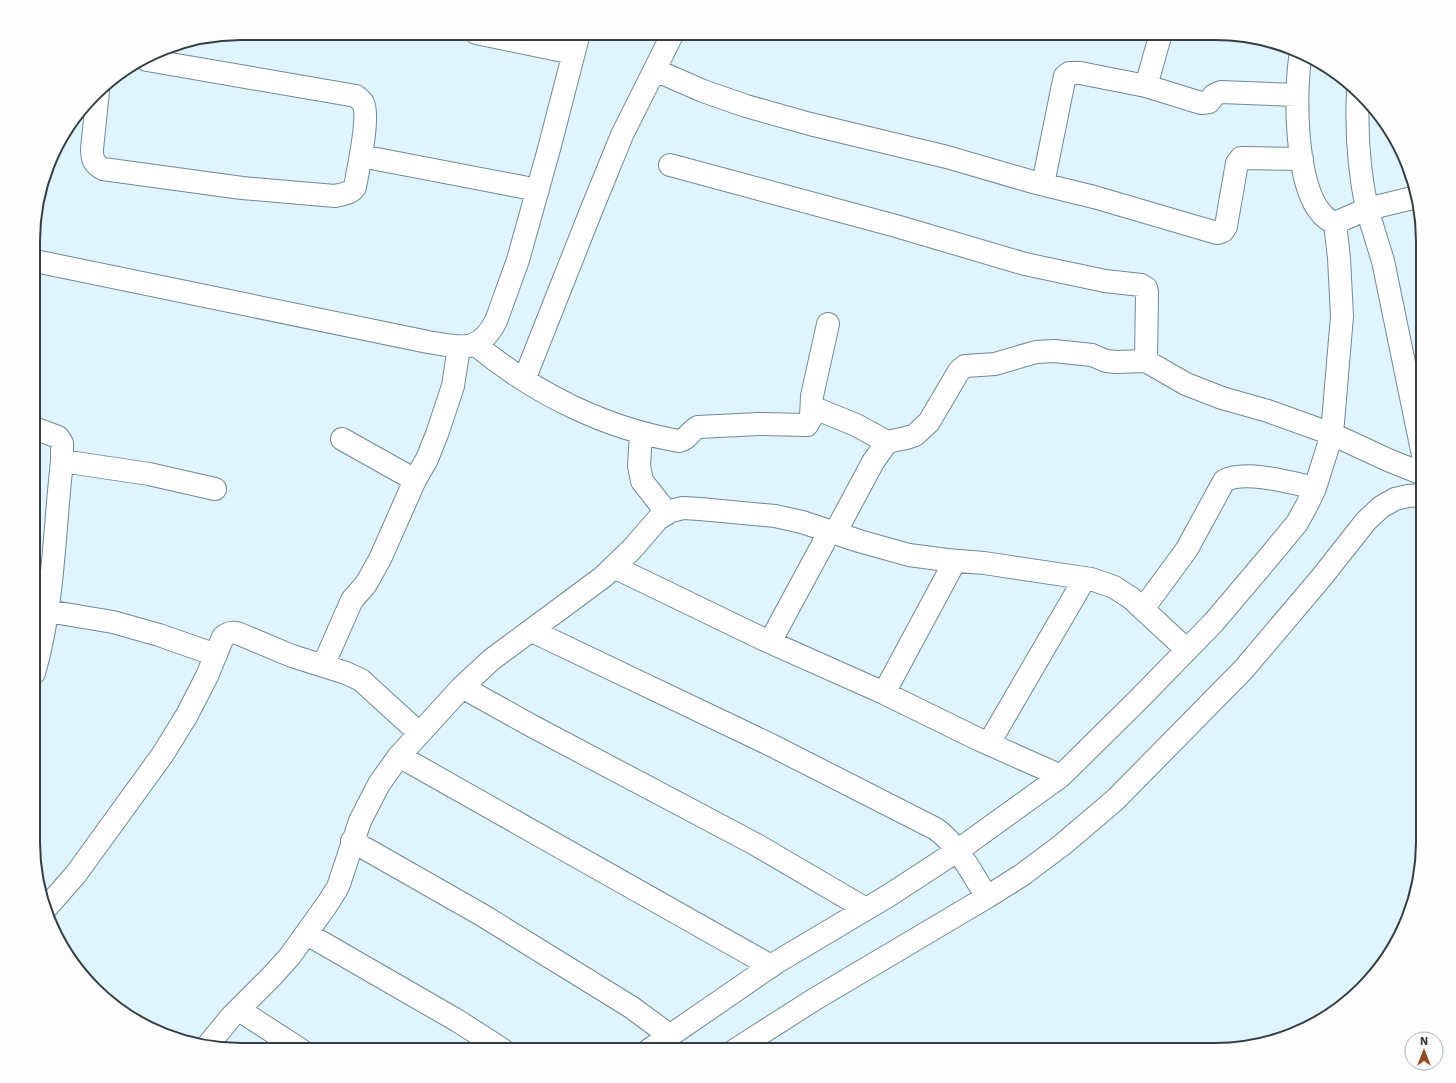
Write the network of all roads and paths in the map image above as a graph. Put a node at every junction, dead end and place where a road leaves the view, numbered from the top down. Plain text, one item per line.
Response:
1 (546, 40) edge
2 (670, 40) edge
3 (1159, 40) edge
4 (576, 43) edge
5 (1300, 59) edge
6 (152, 61) edge
7 (655, 70) junction
8 (1146, 86) junction
9 (1296, 95) junction
10 (1358, 100) edge
11 (97, 101) edge
12 (361, 156) junction
13 (1302, 158) junction
14 (670, 165) dead end
15 (1044, 184) junction
16 (538, 190) junction
17 (1411, 198) edge
18 (1367, 209) junction
19 (1335, 223) junction
20 (40, 261) edge
21 (828, 324) dead end
22 (468, 346) junction
23 (1146, 361) junction
24 (524, 380) junction
25 (812, 407) junction
26 (1416, 418) edge
27 (40, 430) edge
28 (641, 433) junction
29 (1332, 434) junction
30 (342, 439) dead end
31 (887, 442) junction
32 (62, 461) junction
33 (1416, 471) edge
34 (415, 480) junction
35 (1315, 488) junction
36 (215, 489) dead end
37 (1416, 495) edge
38 (668, 513) junction
39 (832, 532) junction
40 (955, 561) junction
41 (614, 567) junction
42 (1085, 578) junction
43 (1143, 609) junction
44 (47, 611) junction
45 (532, 631) junction
46 (770, 642) junction
47 (40, 649) edge
48 (1187, 650) junction
49 (216, 656) junction
50 (322, 666) junction
51 (462, 687) junction
52 (884, 693) junction
53 (419, 733) junction
54 (989, 743) junction
55 (399, 756) junction
56 (1061, 776) junction
57 (352, 841) junction
58 (957, 851) junction
59 (987, 897) junction
60 (50, 904) edge
61 (866, 909) junction
62 (307, 934) junction
63 (771, 966) junction
64 (239, 1010) junction
65 (669, 1035) junction
66 (212, 1041) edge
67 (289, 1043) edge
68 (492, 1043) edge
69 (658, 1043) edge
70 (746, 1043) edge

1 - 4 street
2 - 7 street
3 - 8 street
4 - 16 street
5 - 9 street
6 - 12 street
7 - 15 street
7 - 24 street
8 - 9 street
8 - 15 street
9 - 13 street
10 - 18 street
11 - 12 street
12 - 16 street
13 - 15 street
13 - 19 street
14 - 23 street
16 - 22 street
17 - 18 street
18 - 19 street
18 - 26 street
19 - 29 street
20 - 22 street
21 - 25 street
22 - 24 street
22 - 34 street
23 - 29 street
23 - 31 street
24 - 28 street
25 - 28 street
25 - 31 street
27 - 32 street
28 - 38 street
29 - 33 street
29 - 35 street
30 - 34 street
31 - 39 street
32 - 36 street
32 - 44 street
34 - 50 street
35 - 43 street
35 - 48 street
37 - 59 street
38 - 39 street
38 - 41 street
39 - 40 street
39 - 46 street
40 - 42 street
40 - 52 street
41 - 45 street
41 - 46 street
42 - 43 street
42 - 54 street
43 - 48 street
44 - 47 street
44 - 49 street
45 - 51 street
45 - 58 street
46 - 52 street
48 - 56 street
49 - 50 street
49 - 60 street
50 - 53 street
51 - 53 street
51 - 61 street
52 - 54 street
53 - 55 street
54 - 56 street
55 - 57 street
55 - 63 street
56 - 58 street
57 - 62 street
57 - 65 street
58 - 59 street
58 - 61 street
59 - 70 street
61 - 63 street
62 - 64 street
62 - 68 street
63 - 65 street
64 - 66 street
64 - 67 street
65 - 69 street

